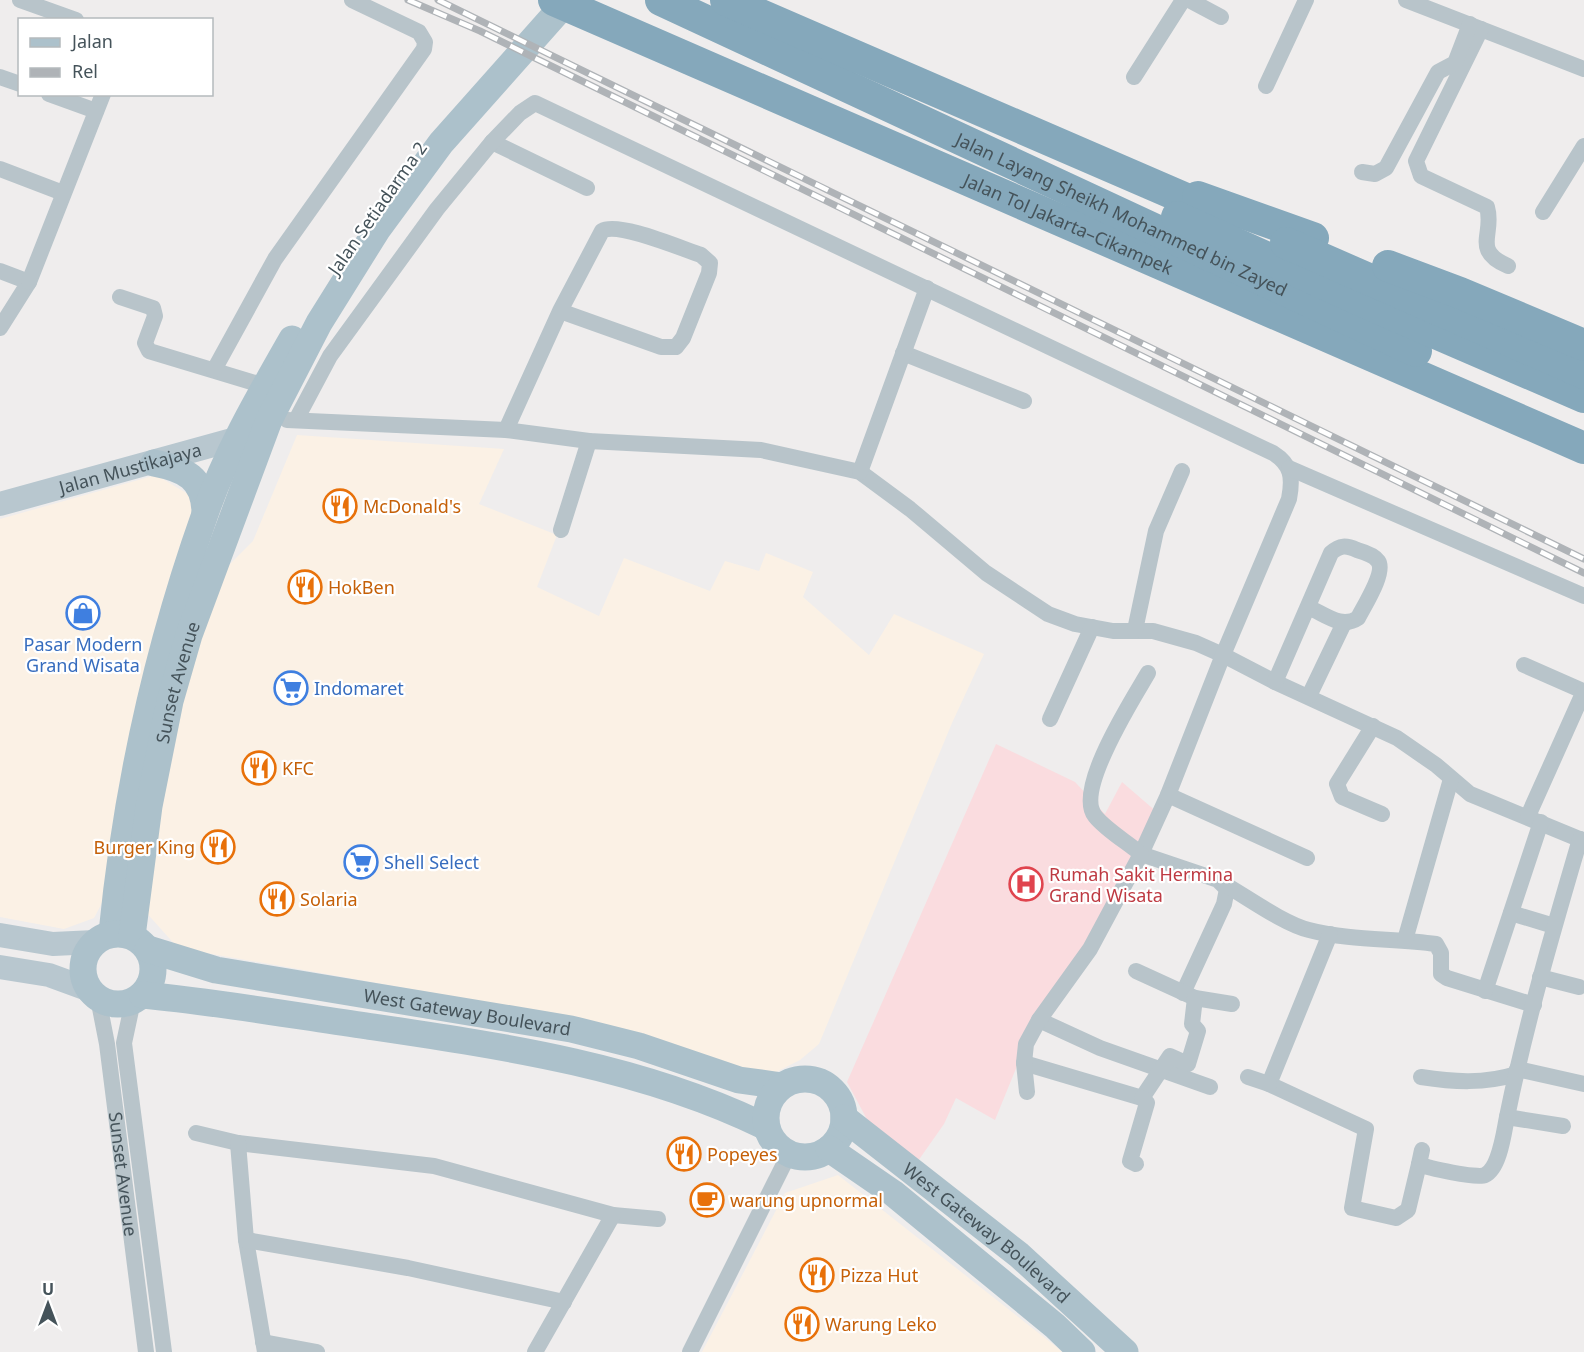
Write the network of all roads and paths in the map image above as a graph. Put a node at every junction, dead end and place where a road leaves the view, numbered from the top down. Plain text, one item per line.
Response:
1 (20, 0) edge
2 (352, 0) edge
3 (548, 0) edge
4 (554, 0) edge
5 (568, 0) edge
6 (661, 0) edge
7 (701, 0) edge
8 (726, 0) edge
9 (1183, 0) edge
10 (1190, 0) edge
11 (1306, 0) edge
12 (1406, 0) edge
13 (1221, 17) dead end
14 (70, 18) edge
15 (1476, 26) junction
16 (508, 53) junction
17 (1584, 69) edge
18 (0, 77) edge
19 (1134, 77) dead end
20 (18, 83) edge
21 (1266, 86) dead end
22 (55, 96) edge
23 (102, 96) edge
24 (96, 111) junction
25 (492, 142) junction
26 (1584, 146) edge
27 (1102, 162) junction
28 (0, 169) edge
29 (1362, 172) dead end
30 (587, 188) dead end
31 (63, 193) junction
32 (1543, 212) dead end
33 (1508, 266) dead end
34 (0, 271) edge
35 (29, 282) junction
36 (927, 288) junction
37 (120, 297) dead end
38 (560, 311) junction
39 (0, 328) edge
40 (1584, 345) edge
41 (903, 353) junction
42 (214, 370) junction
43 (1584, 373) edge
44 (265, 386) junction
45 (1584, 397) edge
46 (1024, 401) dead end
47 (1584, 425) edge
48 (263, 428) junction
49 (506, 430) junction
50 (589, 441) junction
51 (1584, 448) edge
52 (153, 463) junction
53 (1290, 468) junction
54 (1182, 471) dead end
55 (860, 472) junction
56 (0, 504) edge
57 (206, 512) junction
58 (561, 530) dead end
59 (1584, 596) edge
60 (1310, 608) junction
61 (1344, 623) junction
62 (1092, 627) junction
63 (1135, 630) junction
64 (1223, 655) junction
65 (1524, 665) dead end
66 (1148, 674) dead end
67 (1275, 682) junction
68 (1584, 691) edge
69 (1309, 696) junction
70 (1050, 719) dead end
71 (1373, 726) junction
72 (1451, 779) junction
73 (1168, 795) junction
74 (1382, 814) dead end
75 (1534, 819) junction
76 (1582, 840) edge
77 (1141, 854) junction
78 (1307, 858) dead end
79 (1224, 884) junction
80 (1511, 913) junction
81 (1554, 926) junction
82 (1330, 934) junction
83 (0, 935) edge
84 (122, 940) junction
85 (1405, 940) junction
86 (53, 944) junction
87 (0, 966) edge
88 (1136, 971) dead end
89 (49, 975) junction
90 (1540, 977) junction
91 (1580, 987) dead end
92 (1485, 991) junction
93 (94, 994) junction
94 (1189, 995) junction
95 (138, 998) junction
96 (415, 1003) junction
97 (1232, 1004) dead end
98 (1534, 1005) junction
99 (1039, 1020) junction
100 (410, 1032) junction
101 (1024, 1063) junction
102 (1161, 1070) junction
103 (1516, 1072) junction
104 (1248, 1077) dead end
105 (1421, 1077) dead end
106 (1269, 1084) junction
107 (1584, 1084) edge
108 (782, 1086) junction
109 (1210, 1087) dead end
110 (1027, 1092) dead end
111 (1142, 1098) junction
112 (1507, 1117) junction
113 (844, 1118) junction
114 (1563, 1126) dead end
115 (766, 1127) junction
116 (196, 1133) dead end
117 (238, 1143) junction
118 (829, 1149) junction
119 (789, 1154) junction
120 (1136, 1164) dead end
121 (613, 1215) junction
122 (658, 1220) dead end
123 (246, 1240) junction
124 (564, 1302) junction
125 (1074, 1302) junction
126 (1055, 1326) junction
127 (264, 1347) edge
128 (146, 1352) edge
129 (164, 1352) edge
130 (317, 1352) edge
131 (535, 1352) edge
132 (690, 1352) edge
133 (1082, 1352) edge
134 (1125, 1352) edge

1 - 14 street
2 - 42 street
3 - 16 main road, Jalan Setiadarma 2
4 - 51 highway, Jalan Tol Jakarta–Cikampek
5 - 16 main road, Jalan Setiadarma 2
6 - 47 highway, Jalan Layang Sheikh Mohammed bin Zayed
7 - 45 highway, Jalan Layang Sheikh Mohammed bin Zayed
8 - 27 highway
9 - 19 street
10 - 13 street
11 - 21 street
12 - 15 street
15 - 17 street
15 - 29 street
15 - 33 street
16 - 44 main road, Jalan Setiadarma 2
16 - 48 main road, Jalan Setiadarma 2
18 - 20 street
22 - 24 street
23 - 24 street
24 - 31 street
25 - 30 street
25 - 36 street
25 - 48 street
26 - 32 street
27 - 40 highway
27 - 43 highway
28 - 31 street
31 - 35 street
34 - 35 street
35 - 39 street
36 - 41 street
36 - 53 street
37 - 42 street
38 - 38 street
38 - 49 street
41 - 46 street
41 - 55 street
42 - 44 street
44 - 48 main road, Jalan Setiadarma 2
48 - 49 street
48 - 52 main road, Jalan Mustikajaya
48 - 57 main road, Sunset Avenue
48 - 84 main road, Sunset Avenue
49 - 50 street
50 - 55 street
50 - 58 street
52 - 56 main road, Jalan Mustikajaya
52 - 57 main road
53 - 59 street
53 - 64 street
54 - 63 street
55 - 62 street
57 - 84 main road, Sunset Avenue
60 - 61 street
60 - 61 street
60 - 67 street
61 - 69 street
62 - 63 street
62 - 70 street
63 - 64 street
64 - 67 street
64 - 73 street
65 - 68 street
66 - 77 street
67 - 69 street
68 - 75 street
69 - 71 street
71 - 72 street
71 - 74 street
72 - 75 street
72 - 85 street
73 - 77 street
73 - 78 street
75 - 76 street
75 - 80 street
76 - 81 street
77 - 79 street
77 - 99 street
79 - 82 street
79 - 94 street
80 - 81 street
80 - 92 street
81 - 90 street
82 - 85 street
82 - 106 street
83 - 86 main road, West Gateway Boulevard
84 - 86 main road, West Gateway Boulevard
84 - 93 main road
84 - 95 main road
84 - 96 main road, West Gateway Boulevard
85 - 92 street
86 - 89 main road
87 - 89 main road
88 - 94 street
89 - 93 main road
90 - 91 street
90 - 98 street
92 - 98 street
93 - 95 main road
93 - 128 street, Sunset Avenue
94 - 97 street
94 - 102 street
95 - 100 main road, West Gateway Boulevard
95 - 129 street, Sunset Avenue
96 - 100 main road
96 - 108 main road, West Gateway Boulevard
98 - 103 street
99 - 101 street
99 - 102 street
100 - 115 main road, West Gateway Boulevard
101 - 110 street
101 - 111 street
102 - 109 street
102 - 111 street
103 - 105 street
103 - 107 street
103 - 112 street
104 - 106 street
106 - 112 street
108 - 113 main road
108 - 115 main road
111 - 120 street
112 - 114 street
113 - 118 main road
113 - 125 main road, West Gateway Boulevard
115 - 119 main road
116 - 117 street
117 - 121 street
117 - 123 street
118 - 119 main road
118 - 126 main road, West Gateway Boulevard
119 - 132 street
121 - 122 street
121 - 124 street
123 - 124 street
123 - 127 street
124 - 131 street
125 - 126 main road
125 - 134 main road, West Gateway Boulevard
126 - 133 main road, West Gateway Boulevard
127 - 130 street

